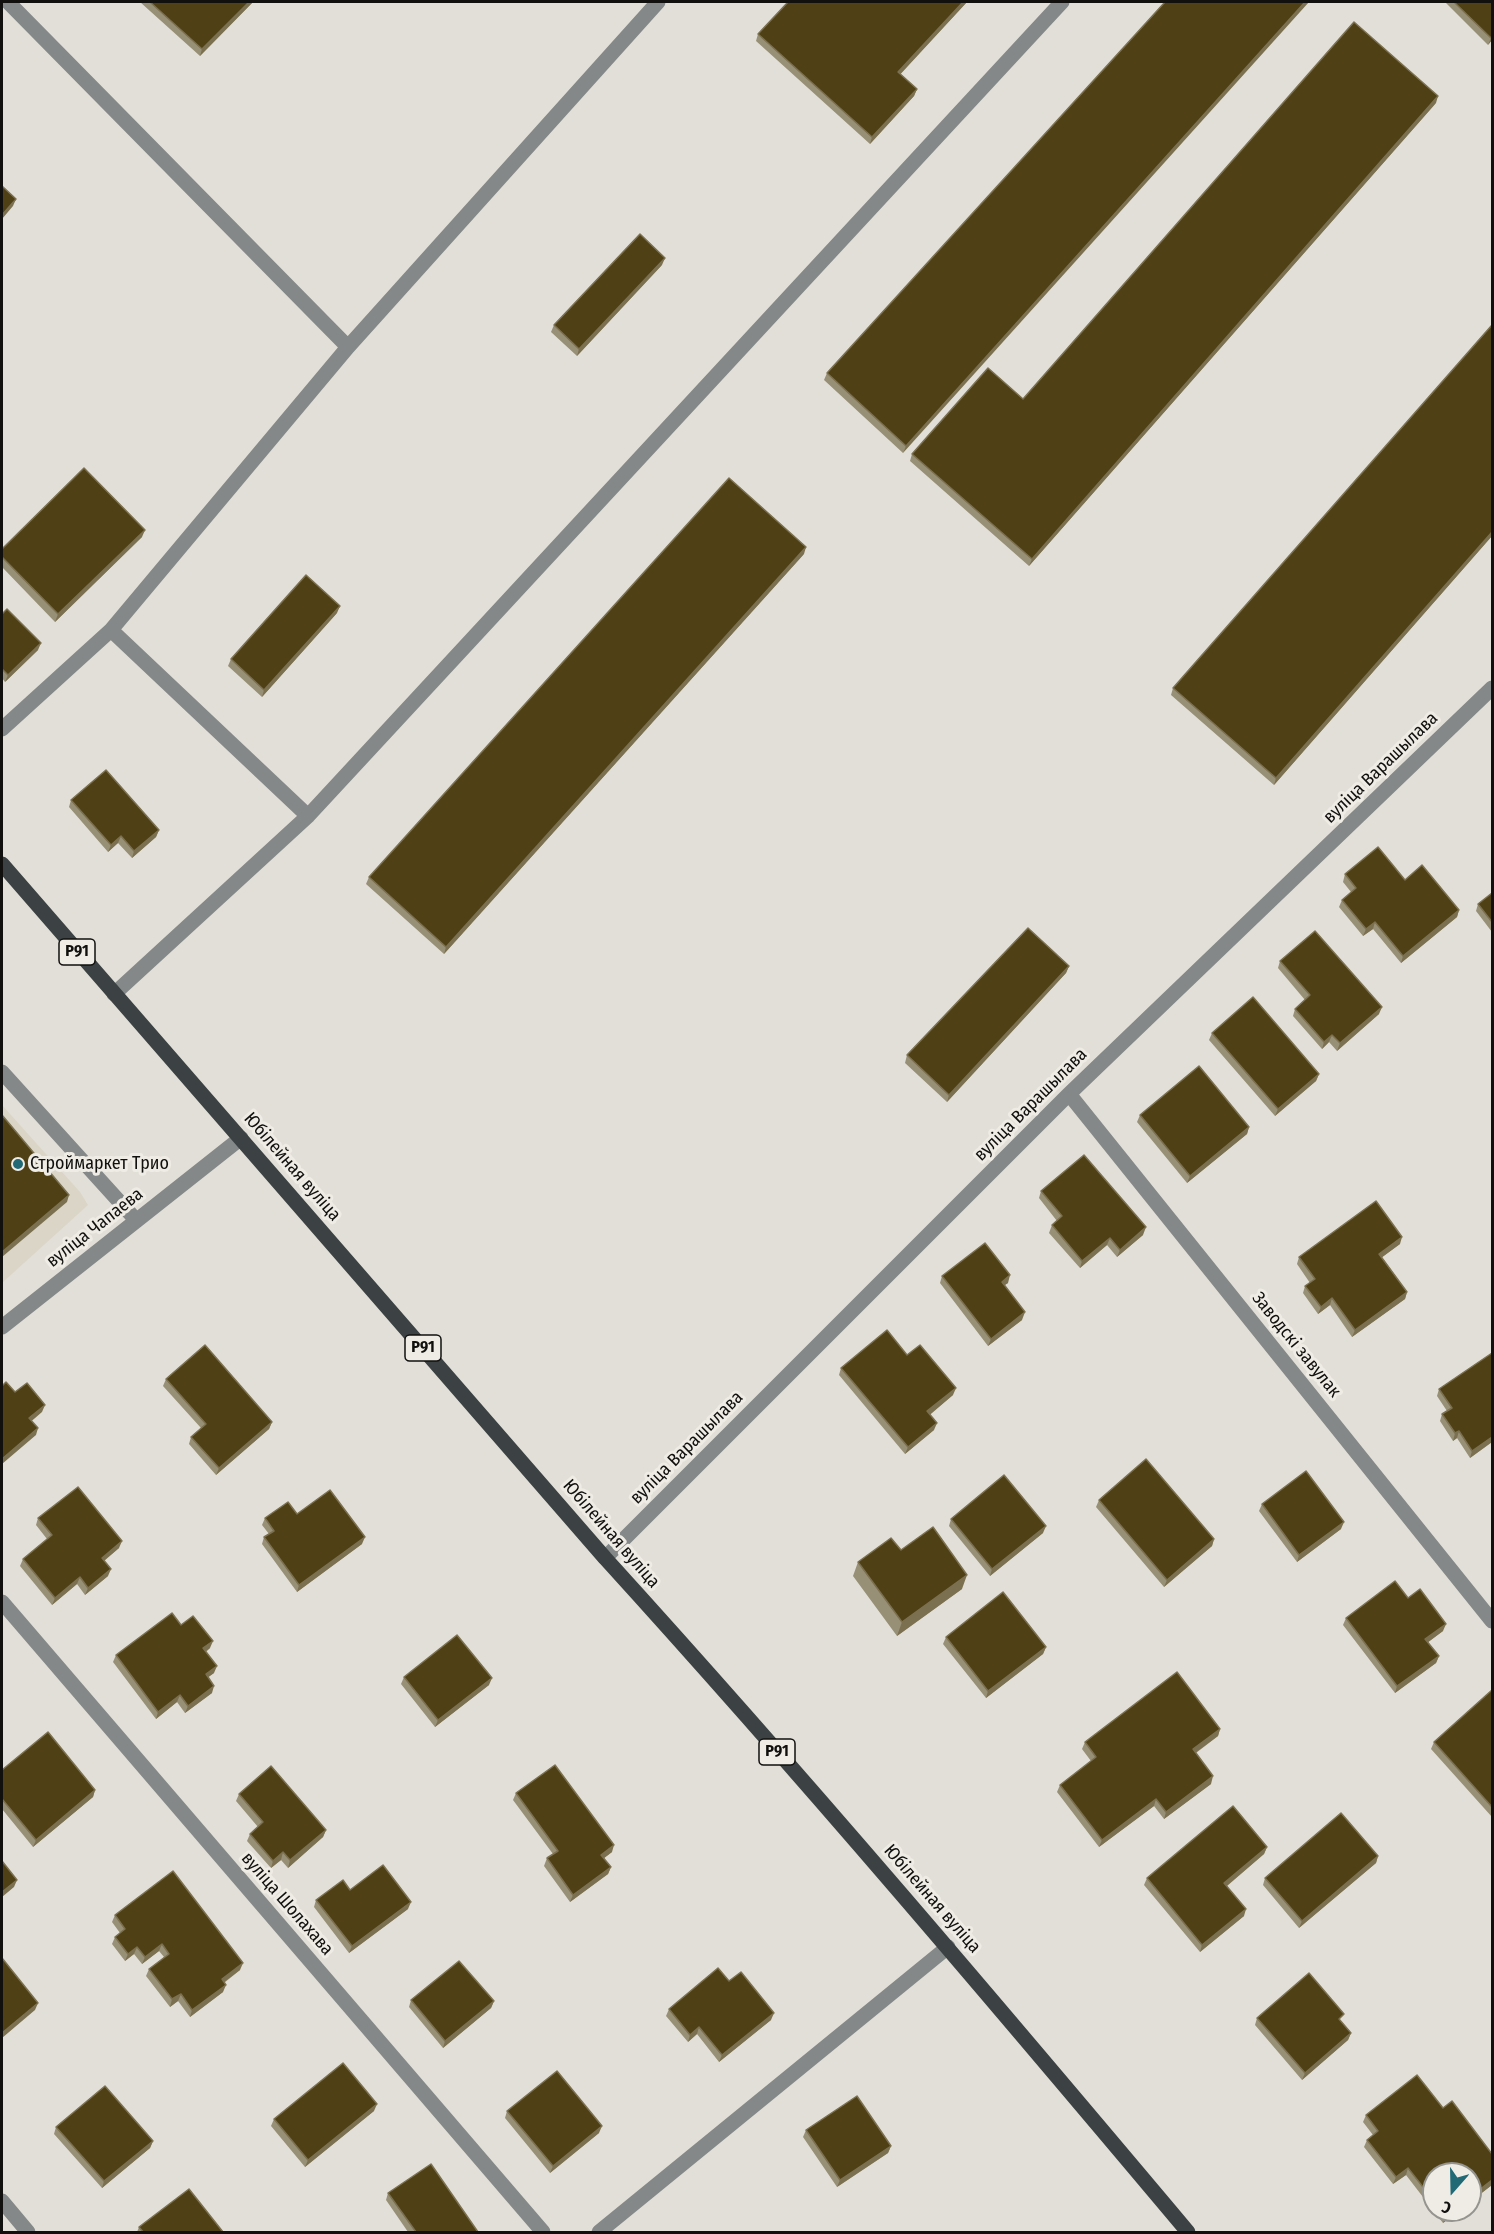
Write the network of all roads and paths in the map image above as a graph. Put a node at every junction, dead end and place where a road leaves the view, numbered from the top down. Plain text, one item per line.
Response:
1 (8, 2) edge
2 (658, 2) edge
3 (1062, 2) edge
4 (348, 347) junction
5 (111, 630) junction
6 (1492, 688) edge
7 (2, 729) edge
8 (308, 816) junction
9 (2, 864) edge
10 (114, 994) junction
11 (2, 1072) edge
12 (1070, 1094) junction
13 (241, 1138) junction
14 (136, 1220) junction
15 (2, 1327) edge
16 (605, 1558) junction
17 (2, 1602) edge
18 (1492, 1621) edge
19 (948, 1947) junction
20 (2, 2201) edge
21 (28, 2232) edge
22 (543, 2232) edge
23 (599, 2232) edge
24 (1188, 2232) edge

1 - 4 street
2 - 4 street
3 - 8 street
4 - 5 street
5 - 7 street
5 - 8 street
6 - 12 street, вуліца Варашылава
8 - 10 street
9 - 10 main road, Юбілейная вуліца / Р91
10 - 13 main road, Юбілейная вуліца / Р91
11 - 14 street
12 - 16 street, вуліца Варашылава
12 - 18 street, Заводскі завулак
13 - 14 street, вуліца Чапаева
13 - 16 main road, Юбілейная вуліца / Р91
14 - 15 street, вуліца Чапаева
16 - 19 main road, Юбілейная вуліца / Р91
17 - 22 street, вуліца Шолахава
19 - 23 street
19 - 24 main road, Юбілейная вуліца / Р91
20 - 21 street

